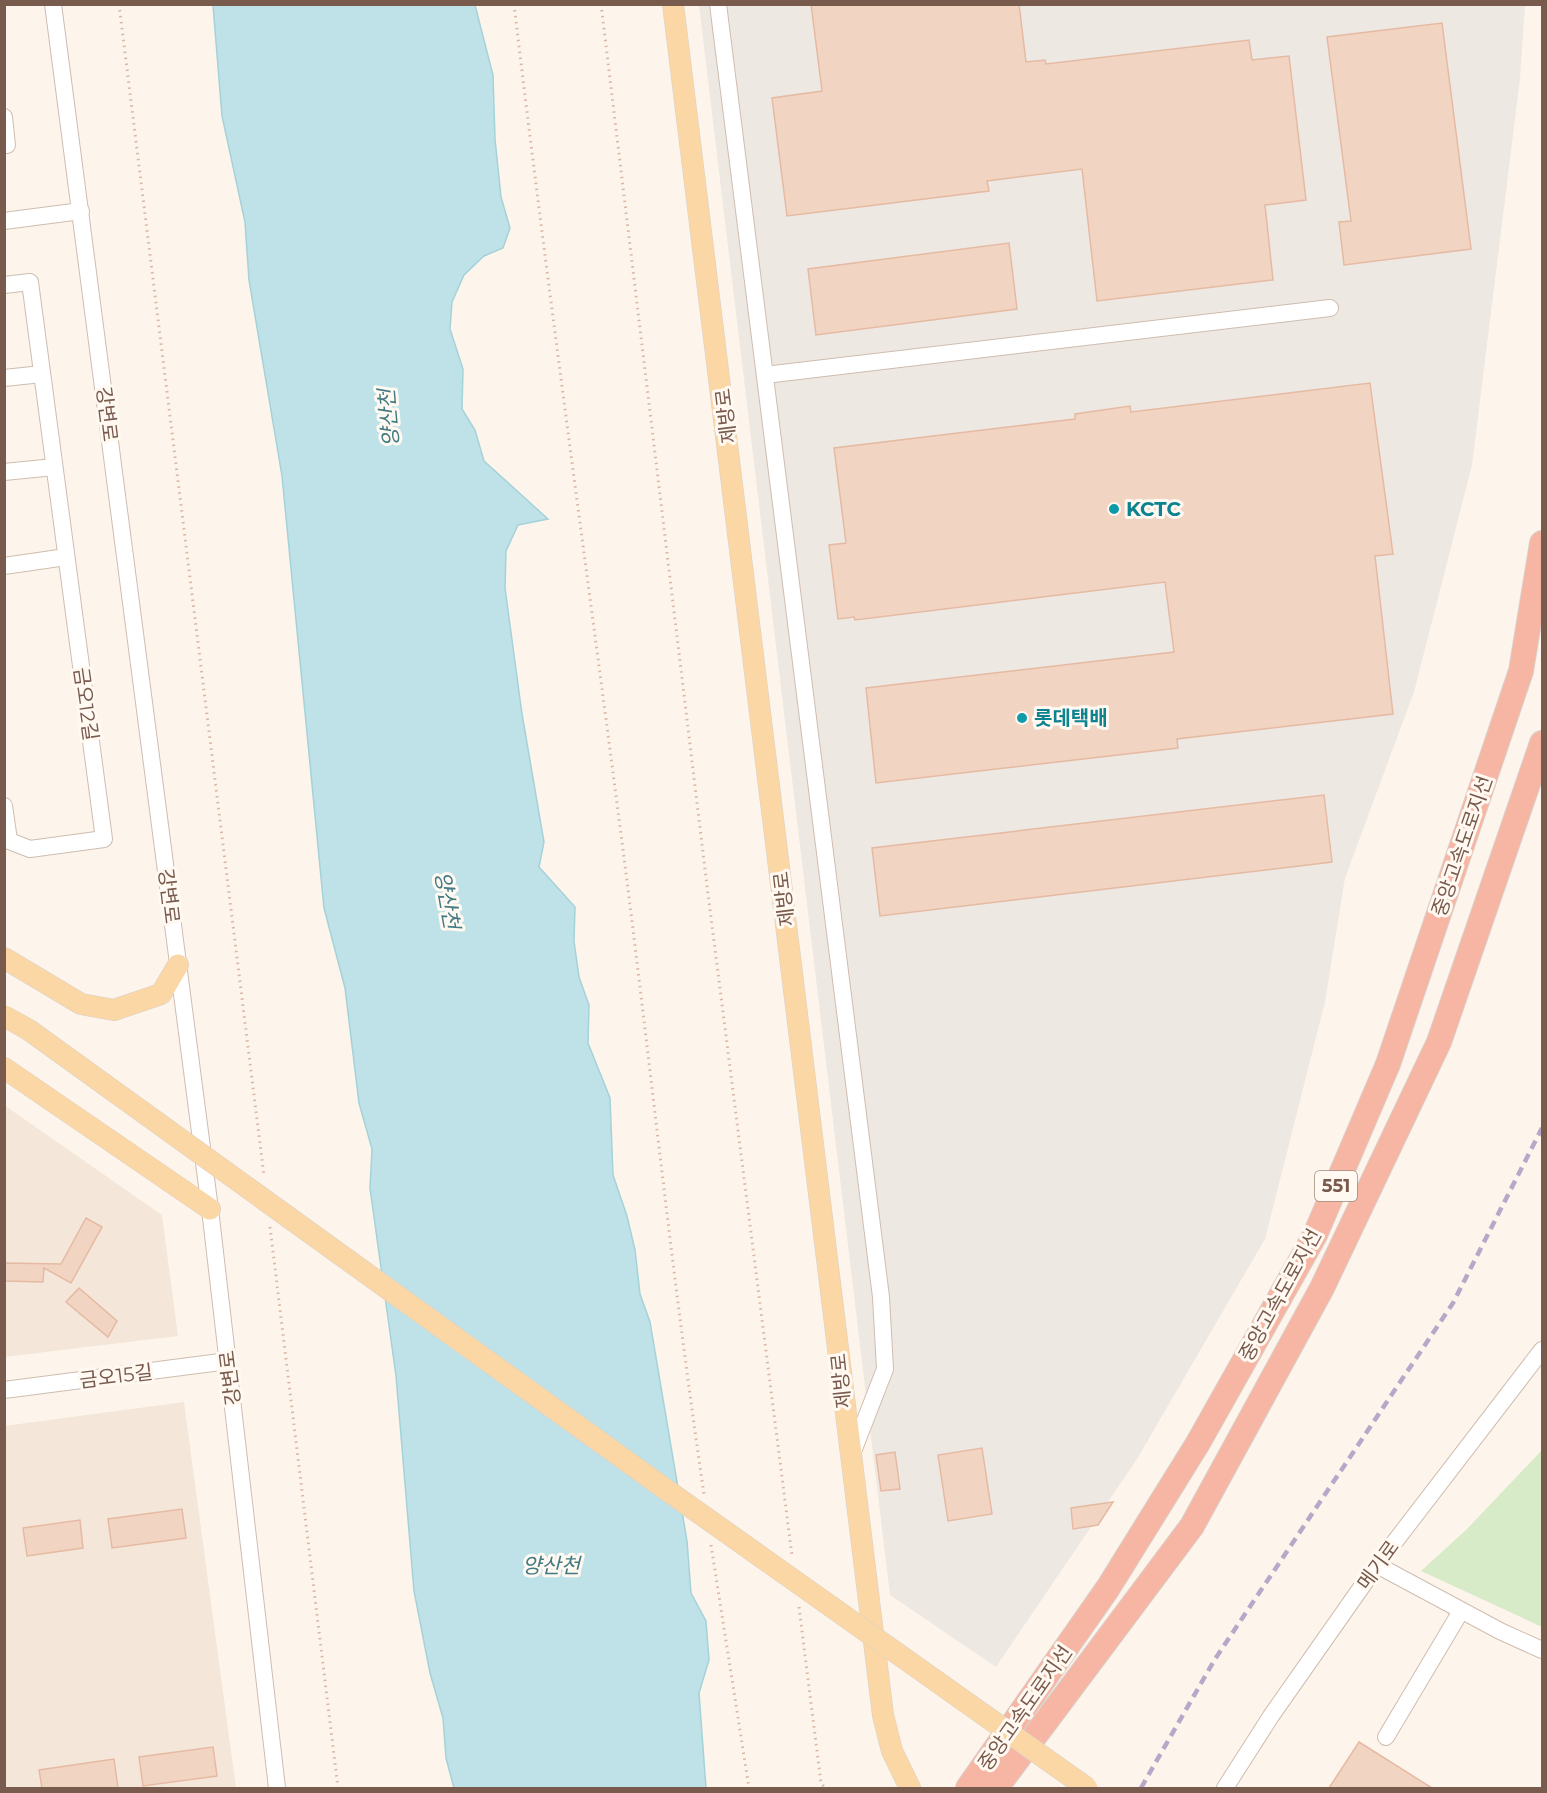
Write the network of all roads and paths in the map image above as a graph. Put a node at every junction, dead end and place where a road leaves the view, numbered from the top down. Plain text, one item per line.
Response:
1 (53, 4) edge
2 (119, 4) edge
3 (514, 4) edge
4 (601, 4) edge
5 (673, 4) edge
6 (718, 4) edge
7 (4, 117) edge
8 (4, 145) edge
9 (81, 211) junction
10 (4, 220) edge
11 (4, 285) edge
12 (1330, 308) dead end
13 (42, 374) junction
14 (765, 375) junction
15 (4, 378) edge
16 (54, 467) junction
17 (4, 472) edge
18 (1542, 543) edge
19 (66, 557) junction
20 (4, 566) edge
21 (1542, 744) edge
22 (4, 806) edge
23 (7, 839) edge
24 (4, 958) edge
25 (178, 965) junction
26 (4, 1016) edge
27 (4, 1068) edge
28 (264, 1180) dead end
29 (210, 1209) junction
30 (268, 1215) dead end
31 (1542, 1350) edge
32 (228, 1361) junction
33 (4, 1390) edge
34 (850, 1458) junction
35 (705, 1500) dead end
36 (710, 1535) dead end
37 (792, 1558) dead end
38 (1377, 1565) junction
39 (798, 1606) dead end
40 (1461, 1611) junction
41 (1542, 1650) edge
42 (1386, 1737) dead end
43 (994, 1779) edge
44 (1230, 1784) edge
45 (277, 1788) edge
46 (338, 1788) edge
47 (749, 1788) edge
48 (825, 1788) edge
49 (910, 1788) edge
50 (968, 1788) edge
51 (1087, 1788) edge

1 - 9 street, 강변로
2 - 28 path
3 - 35 path
4 - 37 path
5 - 34 main road, 제방로
6 - 14 street
7 - 8 street
9 - 10 street
9 - 25 street, 강변로
11 - 13 street, 금오12길
12 - 14 street
13 - 15 street
13 - 16 street, 금오12길
14 - 34 street
16 - 17 street
16 - 19 street, 금오12길
18 - 43 highway, 중앙고속도로지선 / 551
19 - 20 street
19 - 23 street, 금오12길
21 - 43 highway, 중앙고속도로지선 / 551
22 - 23 street
24 - 25 main road
25 - 29 street, 강변로
26 - 51 main road, bridge
27 - 29 main road
29 - 32 street, 강변로
30 - 46 path
31 - 38 street, 메기로
32 - 33 street, 금오15길
32 - 45 street, 강변로
34 - 49 main road, 제방로
36 - 47 path
38 - 40 street
38 - 44 street, 메기로
39 - 48 path
40 - 41 street
40 - 42 street
43 - 50 highway, 중앙고속도로지선 / 551

